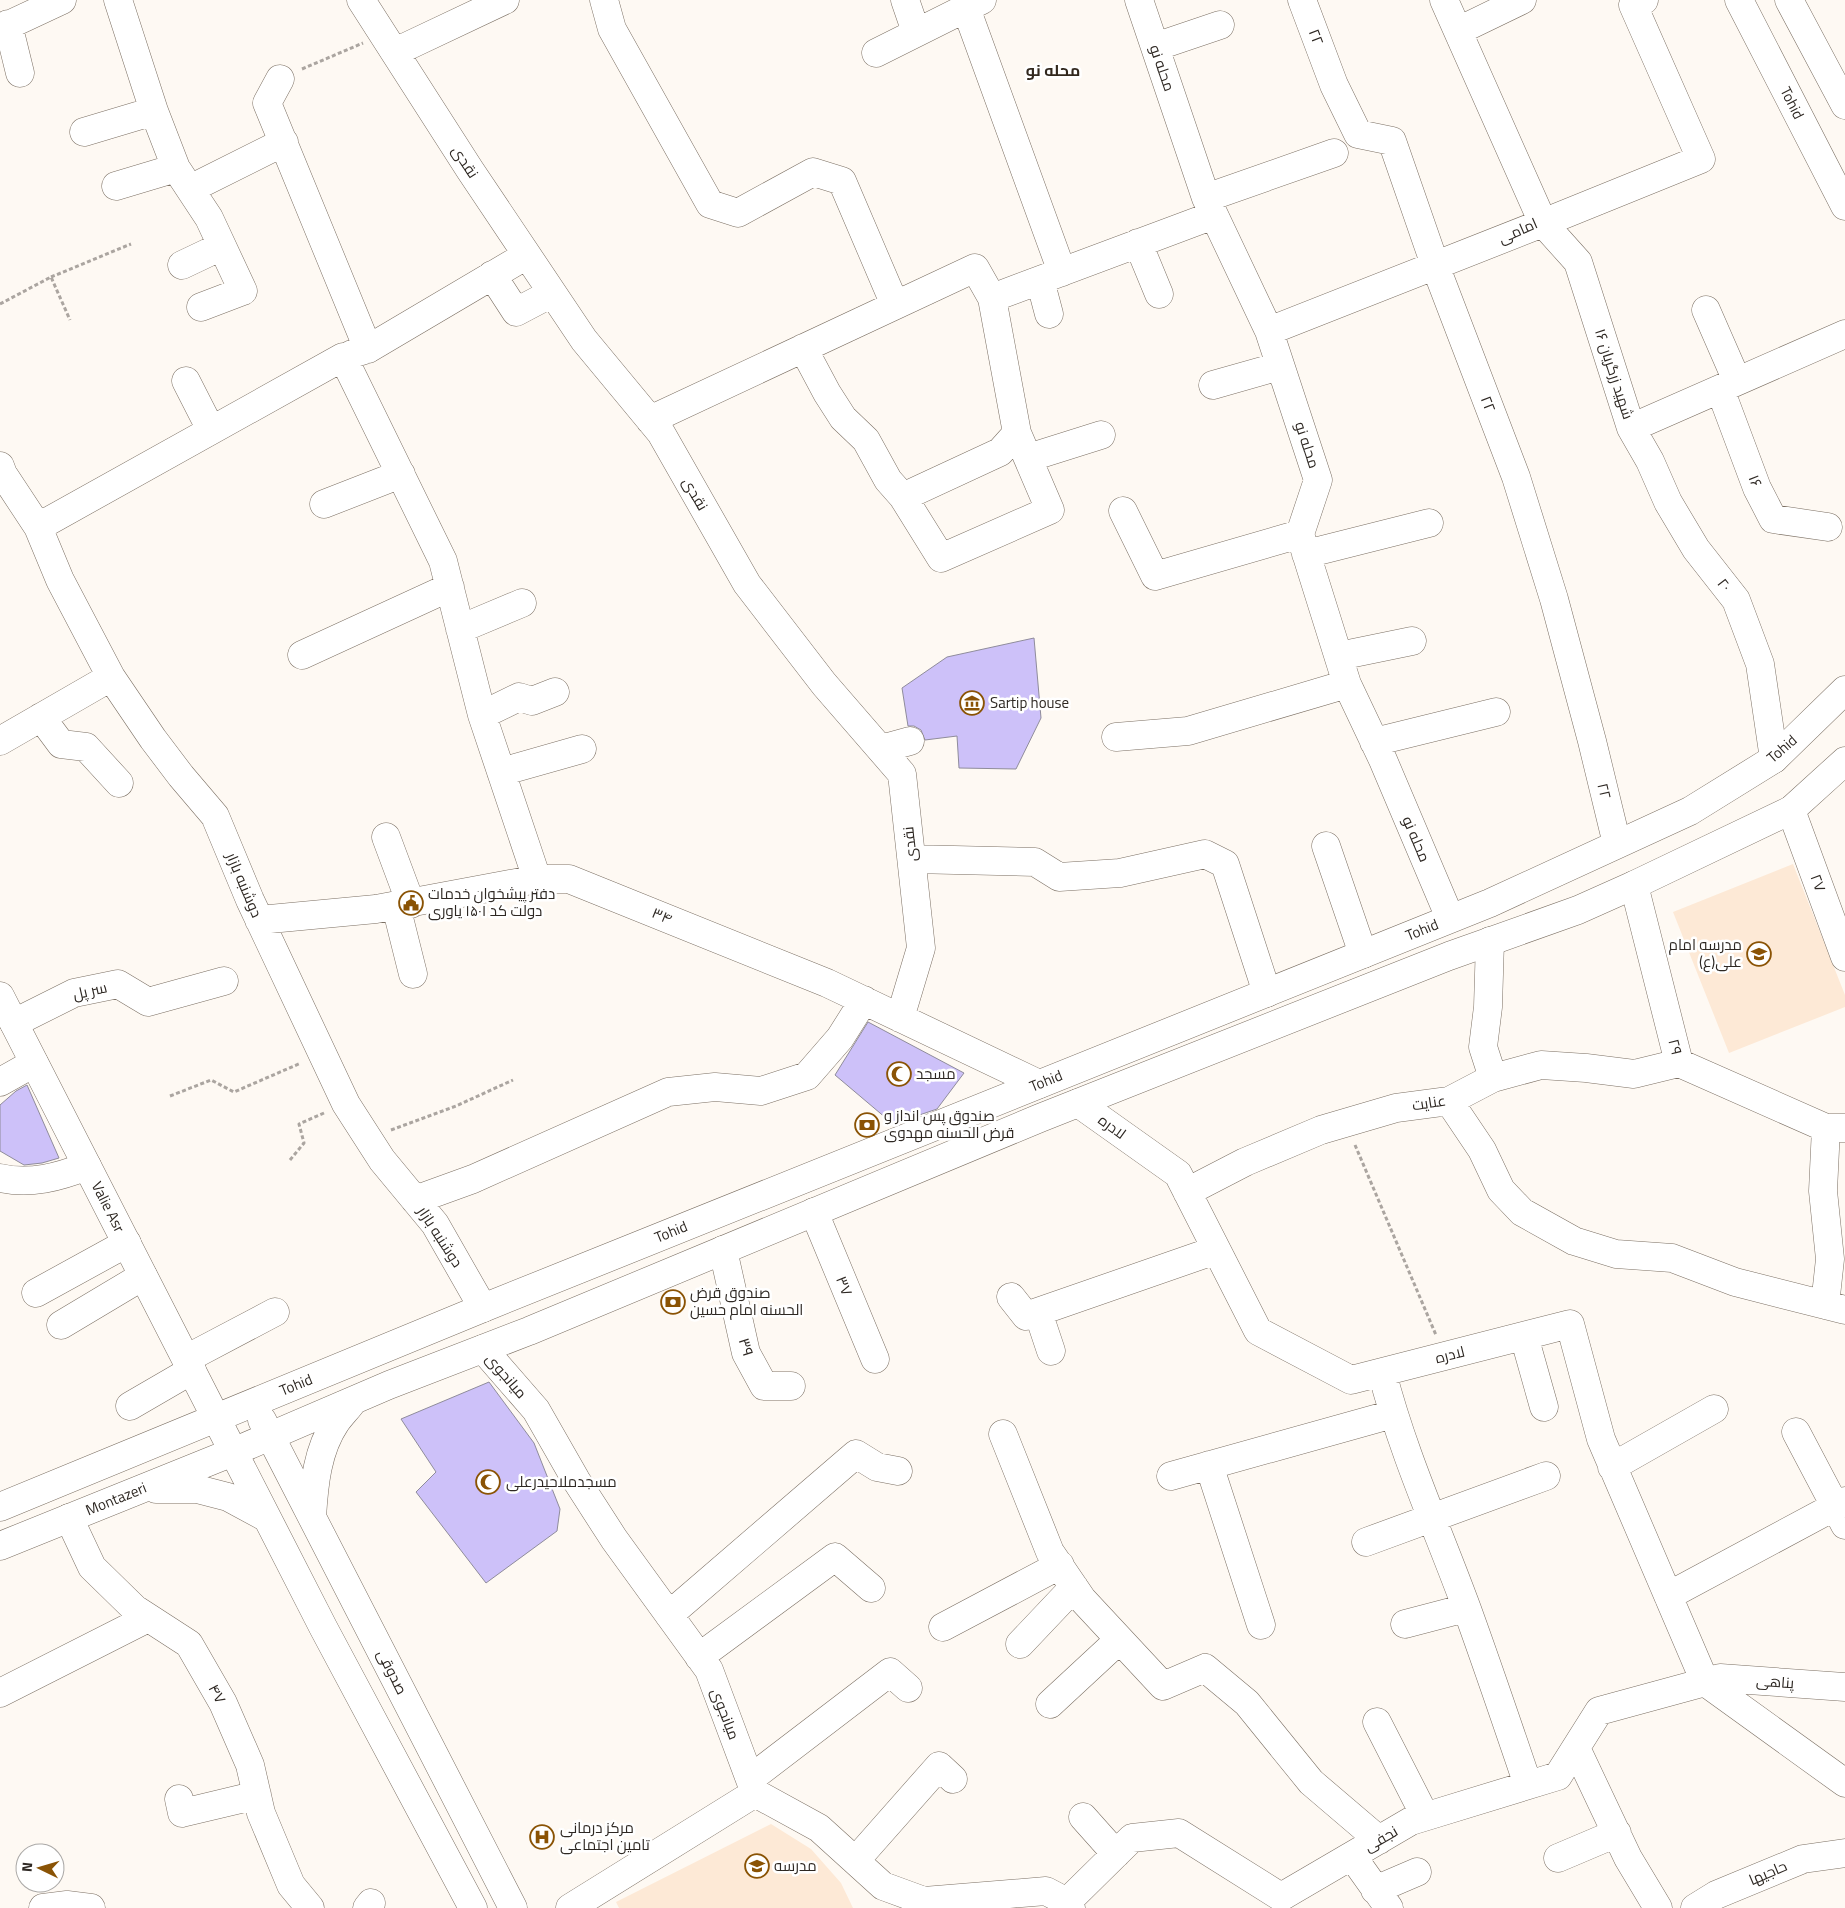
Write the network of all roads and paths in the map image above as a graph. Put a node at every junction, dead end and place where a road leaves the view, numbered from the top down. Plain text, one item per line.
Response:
1 (62, 0) edge
2 (118, 0) edge
3 (361, 0) edge
4 (505, 0) edge
5 (604, 0) edge
6 (905, 0) edge
7 (1139, 0) edge
8 (1302, 0) edge
9 (1444, 0) edge
10 (1522, 0) edge
11 (1739, 0) edge
12 (1789, 0) edge
13 (1636, 2) edge
14 (974, 4) edge
15 (1220, 24) dead end
16 (4, 27) edge
17 (1458, 31) junction
18 (916, 32) junction
19 (390, 43) junction
20 (1155, 47) junction
21 (876, 53) dead end
22 (20, 73) dead end
23 (280, 79) joint
24 (1845, 105) edge
25 (154, 111) junction
26 (84, 132) dead end
27 (284, 142) junction
28 (1334, 154) dead end
29 (183, 178) junction
30 (116, 186) dead end
31 (1845, 206) edge
32 (1210, 207) junction
33 (1543, 223) junction
34 (1138, 243) junction
35 (131, 244) dead end
36 (222, 246) junction
37 (527, 255) junction
38 (182, 265) dead end
39 (1435, 265) junction
40 (492, 275) junction
41 (1051, 276) junction
42 (51, 277) junction
43 (552, 293) junction
44 (1159, 294) dead end
45 (992, 298) junction
46 (0, 304) edge
47 (895, 305) junction
48 (201, 307) dead end
49 (1706, 310) dead end
50 (1049, 314) dead end
51 (70, 320) dead end
52 (1269, 331) junction
53 (1845, 334) edge
54 (803, 348) junction
55 (368, 349) junction
56 (343, 357) junction
57 (1280, 366) junction
58 (186, 381) dead end
59 (1213, 385) dead end
60 (1729, 385) junction
61 (650, 420) junction
62 (1631, 428) junction
63 (211, 430) junction
64 (1017, 433) junction
65 (1101, 435) dead end
66 (1028, 458) junction
67 (0, 466) edge
68 (401, 474) junction
69 (903, 496) junction
70 (324, 504) dead end
71 (1123, 511) dead end
72 (1429, 523) dead end
73 (38, 527) junction
74 (1828, 527) dead end
75 (1303, 544) junction
76 (450, 588) junction
77 (522, 603) dead end
78 (460, 629) junction
79 (1412, 641) dead end
80 (302, 655) dead end
81 (1339, 656) junction
82 (111, 677) junction
83 (1348, 684) junction
84 (1845, 690) edge
85 (555, 692) dead end
86 (1496, 712) dead end
87 (482, 715) junction
88 (41, 718) junction
89 (1116, 737) dead end
90 (0, 741) edge
91 (910, 742) dead end
92 (1374, 742) junction
93 (582, 749) dead end
94 (881, 749) junction
95 (1774, 759) junction
96 (1845, 761) edge
97 (501, 772) junction
98 (118, 783) dead end
99 (1791, 810) junction
100 (386, 837) dead end
101 (1617, 844) junction
102 (1326, 846) dead end
103 (912, 859) junction
104 (537, 879) junction
105 (1634, 885) junction
106 (404, 905) junction
107 (1450, 918) junction
108 (259, 920) junction
109 (1490, 941) junction
110 (1844, 953) edge
111 (1363, 954) junction
112 (413, 974) dead end
113 (224, 981) dead end
114 (1266, 993) junction
115 (0, 996) edge
116 (864, 1000) junction
117 (900, 1018) junction
118 (1198, 1020) junction
119 (14, 1023) junction
120 (1210, 1050) junction
121 (322, 1053) junction
122 (34, 1062) junction
123 (1679, 1063) junction
124 (1493, 1078) junction
125 (512, 1080) dead end
126 (0, 1082) edge
127 (1039, 1084) junction
128 (170, 1096) dead end
129 (1449, 1101) junction
130 (1078, 1103) junction
131 (346, 1104) junction
132 (1346, 1123) junction
133 (1835, 1128) edge
134 (368, 1138) junction
135 (290, 1160) dead end
136 (87, 1166) junction
137 (0, 1178) edge
138 (1187, 1192) junction
139 (415, 1200) junction
140 (814, 1212) junction
141 (127, 1243) junction
142 (723, 1250) junction
143 (1216, 1250) junction
144 (144, 1276) junction
145 (36, 1293) dead end
146 (1011, 1298) dead end
147 (483, 1308) junction
148 (1835, 1308) edge
149 (275, 1312) dead end
150 (1038, 1312) junction
151 (61, 1325) dead end
152 (1524, 1336) junction
153 (483, 1349) junction
154 (1051, 1351) dead end
155 (1446, 1356) junction
156 (875, 1359) dead end
157 (189, 1364) junction
158 (1382, 1372) junction
159 (792, 1386) dead end
160 (354, 1401) junction
161 (254, 1403) junction
162 (130, 1406) dead end
163 (1544, 1407) dead end
164 (1714, 1409) dead end
165 (1393, 1414) junction
166 (216, 1418) junction
167 (1796, 1432) dead end
168 (1003, 1434) dead end
169 (270, 1436) junction
170 (233, 1452) junction
171 (1209, 1465) junction
172 (1612, 1467) junction
173 (898, 1471) dead end
174 (1171, 1476) dead end
175 (1546, 1476) dead end
176 (142, 1489) junction
177 (4, 1500) edge
178 (1842, 1511) edge
179 (312, 1517) junction
180 (69, 1518) junction
181 (267, 1518) junction
182 (1430, 1519) junction
183 (1366, 1542) dead end
184 (0, 1546) edge
185 (1067, 1576) junction
186 (871, 1588) dead end
187 (1668, 1596) junction
188 (1466, 1608) junction
189 (669, 1615) junction
190 (148, 1618) junction
191 (1405, 1624) dead end
192 (1261, 1625) dead end
193 (943, 1627) dead end
194 (1119, 1640) junction
195 (1020, 1644) dead end
196 (381, 1651) junction
197 (699, 1657) junction
198 (345, 1667) junction
199 (1705, 1682) junction
200 (908, 1688) dead end
201 (1845, 1688) edge
202 (0, 1693) edge
203 (1050, 1704) dead end
204 (1377, 1722) dead end
205 (1576, 1748) junction
206 (953, 1779) dead end
207 (1845, 1783) edge
208 (1528, 1785) junction
209 (753, 1786) junction
210 (257, 1795) junction
211 (179, 1799) dead end
212 (1425, 1816) junction
213 (1083, 1817) dead end
214 (1617, 1833) junction
215 (1379, 1840) junction
216 (1845, 1852) edge
217 (1116, 1854) junction
218 (1352, 1856) junction
219 (1558, 1858) dead end
220 (856, 1860) junction
221 (1417, 1872) dead end
222 (1382, 1899) edge
223 (1274, 1903) edge
224 (918, 1905) edge
225 (1069, 1905) edge
226 (43, 1908) edge
227 (91, 1908) edge
228 (310, 1908) edge
229 (474, 1908) edge
230 (512, 1908) edge
231 (570, 1908) edge
232 (1658, 1908) edge
233 (1695, 1908) edge

1 - 16 street
2 - 25 street
3 - 19 street, نقدی
4 - 19 street
5 - 47 street
6 - 18 street
7 - 20 street, محله نو
8 - 39 street, ۲۲
9 - 17 street, امامی
10 - 17 street
11 - 31 street, Tohid
12 - 24 street
13 - 33 street
14 - 18 street
14 - 41 street
15 - 20 street
16 - 22 street
17 - 33 street, امامی
18 - 21 street
19 - 23 path
19 - 37 street, نقدی
20 - 32 street, محله نو
23 - 27 street
25 - 26 street
25 - 29 street
27 - 29 street
27 - 55 street
28 - 32 street
29 - 30 street
29 - 36 street
32 - 34 street
32 - 52 street, محله نو
33 - 39 street, امامی
33 - 62 street, ۱۶ شهید زرگریان
34 - 41 street
34 - 44 street
35 - 42 path
36 - 38 street
36 - 48 street
37 - 40 street
37 - 43 street, نقدی
39 - 52 street, امامی
39 - 101 street, ۲۲
40 - 43 street
40 - 55 street
41 - 45 street
41 - 50 street
42 - 46 path
42 - 51 path
43 - 61 street, نقدی
45 - 47 street
45 - 64 street
47 - 54 street
49 - 60 street
52 - 57 street, محله نو
53 - 60 street, ۱۶ شهید زرگریان
54 - 61 street
54 - 69 street
55 - 56 street
56 - 63 street
56 - 68 street
57 - 59 street
57 - 75 street, محله نو
58 - 63 street
60 - 62 street, ۱۶ شهید زرگریان
60 - 74 street, ۱۶
61 - 94 street, نقدی
62 - 95 street, ۲۰
63 - 73 street
64 - 66 street
64 - 69 street
65 - 66 street
66 - 69 street
67 - 73 street, دوشنبه بازار
68 - 70 street
68 - 76 street
71 - 75 street
72 - 75 street
73 - 82 street, دوشنبه بازار
75 - 81 street, محله نو
76 - 78 street
76 - 80 street
77 - 78 street
78 - 87 street
79 - 81 street
81 - 83 street, محله نو
82 - 88 street
82 - 108 street, دوشنبه بازار
83 - 89 street
83 - 92 street, محله نو
84 - 95 street, Tohid
85 - 87 street
86 - 92 street
87 - 97 street
88 - 90 street
88 - 98 street
91 - 94 street
92 - 107 street, محله نو
93 - 97 street
94 - 103 street, نقدی
95 - 101 street, Tohid
96 - 99 street
97 - 104 street
99 - 105 street
99 - 110 street, ۲۷
100 - 106 street
101 - 107 street, Tohid
102 - 111 street
103 - 114 street
103 - 117 street, نقدی
104 - 106 street, ۳۴
104 - 116 street, ۳۴
105 - 109 street
105 - 123 street, ۲۹
106 - 108 street, ۳۴
106 - 112 street
107 - 111 street, Tohid
108 - 121 street, دوشنبه بازار
109 - 120 street
109 - 124 street
111 - 114 street, Tohid
113 - 119 street, سر پل
114 - 118 street, Tohid
115 - 119 street, Valie Asr
116 - 117 street, ۳۴
116 - 139 street
117 - 127 street, ۳۴
118 - 120 street
118 - 127 street, Tohid
119 - 122 street, Valie Asr
120 - 130 street
121 - 128 path
121 - 131 street, دوشنبه بازار
122 - 126 street
122 - 136 street, Valie Asr
123 - 124 street, عنایت
123 - 133 street, ۲۹
124 - 129 street, عنایت
125 - 134 path
127 - 147 street, Tohid
129 - 132 street, عنایت
129 - 148 street
130 - 138 street, لادره
130 - 140 street
131 - 134 street, دوشنبه بازار
131 - 135 path
132 - 138 street, عنایت
132 - 155 path
133 - 148 street
134 - 139 street, دوشنبه بازار
136 - 137 street
136 - 141 street, Valie Asr
138 - 143 street, لادره
139 - 147 street, دوشنبه بازار
140 - 142 street
140 - 156 street, ۳۷
141 - 144 street, Valie Asr
141 - 145 street
142 - 153 street
142 - 159 street, ۳۹
143 - 150 street
143 - 158 street, لادره
144 - 151 street
144 - 157 street, Valie Asr
146 - 150 street
147 - 161 street, Tohid
149 - 157 street
150 - 154 street
152 - 155 street, لادره
152 - 163 street
152 - 172 street, لادره
153 - 160 street
153 - 189 street, میانجوی
155 - 158 street, لادره
157 - 162 street
157 - 166 street, Valie Asr
158 - 165 street
160 - 169 street
160 - 179 street
161 - 166 street, Tohid
161 - 169 street, صدوقی
164 - 172 street
165 - 171 street
165 - 182 street
166 - 170 street, Valie Asr
166 - 177 street
167 - 178 street
168 - 185 street
169 - 170 street
169 - 179 street, صدوقی
170 - 176 street, Montazeri
170 - 181 street
171 - 174 street
171 - 192 street
172 - 187 street, لادره
173 - 189 street
175 - 182 street
176 - 180 street, Montazeri
176 - 181 street
178 - 187 street
179 - 196 street, صدوقی
180 - 184 street, Montazeri
180 - 190 street, ۴۷
181 - 198 street
182 - 183 street
182 - 188 street
185 - 193 street
185 - 194 street
185 - 195 street
186 - 197 street
187 - 199 street, لادره
188 - 191 street
188 - 208 street
189 - 197 street, میانجوی
190 - 202 street
190 - 210 street, ۴۷
194 - 203 street
194 - 215 street
196 - 198 street
196 - 230 street, صدوقی
197 - 209 street, میانجوی
198 - 229 street
199 - 201 street, پناهی
199 - 205 street, نجفی
199 - 207 street
200 - 209 street
204 - 212 street
205 - 208 street, نجفی
205 - 214 street
206 - 220 street
208 - 212 street, نجفی
209 - 220 street
209 - 231 street
210 - 211 street
210 - 228 street, ۴۷
212 - 215 street, نجفی
213 - 217 street
214 - 219 street
214 - 232 street
215 - 218 street, نجفی
216 - 233 street, حاجیها
217 - 223 street, نجفی
217 - 225 street, نجفی
218 - 222 street
218 - 223 street, نجفی
220 - 224 street
221 - 222 street
224 - 225 street
226 - 227 street

